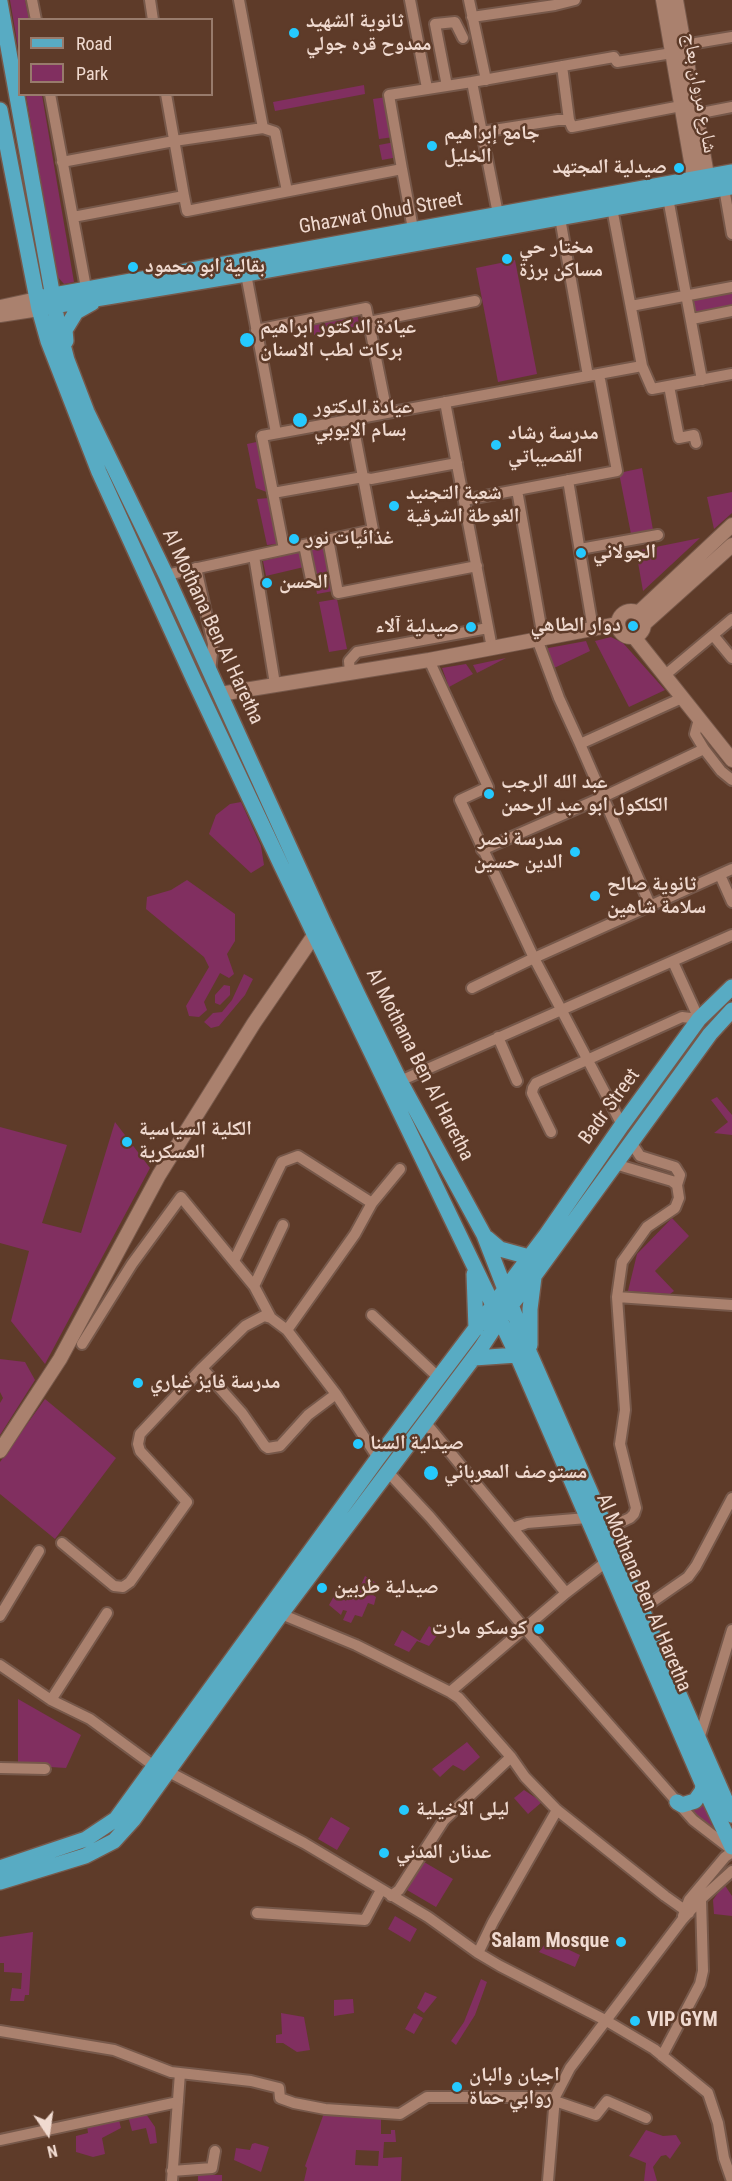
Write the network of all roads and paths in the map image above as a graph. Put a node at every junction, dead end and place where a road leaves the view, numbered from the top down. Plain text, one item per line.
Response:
1 (32, 0) edge
2 (150, 0) edge
3 (239, 0) edge
4 (410, 0) edge
5 (469, 0) edge
6 (575, 0) edge
7 (663, 0) edge
8 (676, 0) edge
9 (0, 2) edge
10 (472, 17) junction
11 (36, 18) edge
12 (153, 18) edge
13 (732, 37) edge
14 (464, 38) dead end
15 (678, 49) junction
16 (562, 66) junction
17 (486, 80) junction
18 (472, 82) junction
19 (447, 86) junction
20 (427, 88) junction
21 (50, 96) edge
22 (166, 96) edge
23 (681, 106) junction
24 (732, 107) edge
25 (0, 110) edge
26 (696, 114) junction
27 (569, 120) junction
28 (263, 128) junction
29 (481, 132) junction
30 (174, 141) junction
31 (62, 162) junction
32 (402, 169) junction
33 (732, 172) edge
34 (711, 186) edge
35 (286, 191) junction
36 (184, 196) junction
37 (668, 198) junction
38 (612, 208) junction
39 (498, 214) junction
40 (73, 217) junction
41 (560, 218) junction
42 (413, 229) junction
43 (732, 234) edge
44 (246, 274) junction
45 (732, 287) edge
46 (86, 288) junction
47 (688, 295) junction
48 (109, 296) junction
49 (46, 302) junction
50 (475, 302) dead end
51 (631, 306) junction
52 (0, 308) edge
53 (732, 311) edge
54 (0, 315) edge
55 (692, 319) junction
56 (369, 322) junction
57 (256, 330) junction
58 (67, 360) junction
59 (642, 366) junction
60 (732, 374) edge
61 (593, 375) junction
62 (702, 380) junction
63 (669, 386) junction
64 (445, 402) junction
65 (387, 413) junction
66 (352, 419) junction
67 (276, 433) junction
68 (696, 443) dead end
69 (457, 463) junction
70 (363, 477) junction
71 (568, 480) junction
72 (517, 490) junction
73 (273, 493) junction
74 (464, 500) junction
75 (732, 525) edge
76 (658, 536) dead end
77 (328, 540) junction
78 (304, 545) junction
79 (732, 545) edge
80 (284, 549) junction
81 (580, 549) junction
82 (254, 556) junction
83 (477, 566) junction
84 (196, 568) junction
85 (166, 575) junction
86 (311, 579) dead end
87 (641, 618) junction
88 (732, 619) edge
89 (618, 624) junction
90 (488, 628) junction
91 (593, 629) junction
92 (713, 635) junction
93 (634, 637) junction
94 (540, 639) junction
95 (492, 648) junction
96 (732, 658) edge
97 (429, 660) junction
98 (210, 672) junction
99 (350, 672) junction
100 (664, 676) junction
101 (275, 684) junction
102 (220, 694) junction
103 (682, 698) junction
104 (699, 719) junction
105 (580, 744) junction
106 (704, 749) junction
107 (732, 759) edge
108 (732, 780) edge
109 (603, 797) junction
110 (482, 850) junction
111 (732, 869) edge
112 (720, 875) junction
113 (732, 902) edge
114 (650, 905) junction
115 (315, 934) junction
116 (732, 934) edge
117 (534, 958) junction
118 (673, 962) junction
119 (732, 987) edge
120 (472, 988) dead end
121 (732, 1010) edge
122 (561, 1011) junction
123 (699, 1019) junction
124 (498, 1037) junction
125 (588, 1060) junction
126 (400, 1081) junction
127 (517, 1081) dead end
128 (622, 1125) junction
129 (550, 1132) dead end
130 (631, 1142) junction
131 (615, 1164) junction
132 (400, 1169) dead end
133 (677, 1185) junction
134 (372, 1203) junction
135 (283, 1225) dead end
136 (484, 1235) junction
137 (551, 1240) junction
138 (529, 1257) junction
139 (234, 1261) junction
140 (474, 1262) junction
141 (534, 1276) junction
142 (254, 1286) junction
143 (505, 1289) junction
144 (617, 1297) junction
145 (732, 1305) edge
146 (511, 1306) junction
147 (496, 1312) junction
148 (372, 1315) dead end
149 (271, 1318) junction
150 (476, 1329) junction
151 (287, 1330) junction
152 (82, 1344) dead end
153 (524, 1355) junction
154 (474, 1358) junction
155 (201, 1368) junction
156 (439, 1378) junction
157 (336, 1394) junction
158 (425, 1422) junction
159 (0, 1450) edge
160 (378, 1458) junction
161 (388, 1472) junction
162 (732, 1498) edge
163 (587, 1518) junction
164 (513, 1528) junction
165 (606, 1528) junction
166 (62, 1544) dead end
167 (39, 1551) dead end
168 (606, 1562) junction
169 (566, 1593) junction
170 (642, 1609) junction
171 (107, 1613) dead end
172 (281, 1614) junction
173 (0, 1616) edge
174 (524, 1628) junction
175 (732, 1630) edge
176 (0, 1665) edge
177 (450, 1692) junction
178 (51, 1700) junction
179 (198, 1717) junction
180 (699, 1739) junction
181 (511, 1757) junction
182 (154, 1766) junction
183 (0, 1768) edge
184 (45, 1768) dead end
185 (169, 1772) junction
186 (726, 1784) edge
187 (703, 1785) junction
188 (677, 1802) junction
189 (557, 1810) junction
190 (732, 1811) edge
191 (732, 1850) edge
192 (0, 1868) edge
193 (732, 1871) edge
194 (0, 1882) edge
195 (386, 1893) junction
196 (701, 1899) junction
197 (257, 1913) dead end
198 (685, 1914) junction
199 (478, 1953) junction
200 (605, 2020) junction
201 (0, 2031) edge
202 (662, 2056) junction
203 (180, 2073) junction
204 (555, 2099) junction
205 (178, 2102) junction
206 (646, 2118) dead end
207 (0, 2140) edge
208 (215, 2151) dead end
209 (172, 2176) edge
210 (548, 2181) edge
211 (732, 2181) edge

1 - 11 street
2 - 12 street
3 - 28 street
4 - 20 street
5 - 10 street
6 - 10 street
7 - 15 main road, شارع مروان بعاج
8 - 15 main road, شارع مروان بعاج
9 - 49 main road, Al Mothana Ben Al Haretha
10 - 17 street
13 - 15 street
14 - 19 street
15 - 16 street
15 - 23 main road, شارع مروان بعاج
15 - 26 main road, شارع مروان بعاج
16 - 17 street
16 - 27 street
17 - 18 street
18 - 19 street
18 - 29 street
19 - 20 street
20 - 32 street
21 - 31 street
22 - 30 street
23 - 27 street
23 - 34 main road, شارع مروان بعاج
24 - 26 street
25 - 49 main road, Al Mothana Ben Al Haretha
26 - 34 main road, شارع مروان بعاج
27 - 29 street
28 - 30 street
28 - 35 street
29 - 39 street
30 - 31 street
30 - 36 street
31 - 40 street
32 - 35 street
32 - 42 street
33 - 34 main road, Ghazwat Ohud Street
34 - 37 main road, Ghazwat Ohud Street
34 - 39 main road, Ghazwat Ohud Street
34 - 43 street
35 - 36 street
36 - 40 street
37 - 38 main road, Ghazwat Ohud Street
37 - 47 street
38 - 41 main road, Ghazwat Ohud Street
38 - 51 street
39 - 42 main road, Ghazwat Ohud Street
40 - 46 street
41 - 44 main road, Ghazwat Ohud Street
41 - 61 street
42 - 46 main road, Ghazwat Ohud Street
44 - 48 main road, Ghazwat Ohud Street
44 - 57 street
45 - 47 street
46 - 49 main road, Ghazwat Ohud Street
47 - 51 street
47 - 55 street
48 - 49 main road, Ghazwat Ohud Street
48 - 58 main road
49 - 52 main road
49 - 54 main road
49 - 58 main road, Al Mothana Ben Al Haretha
49 - 115 main road, Al Mothana Ben Al Haretha
50 - 56 street
51 - 59 street
53 - 55 street
55 - 62 street
56 - 57 street
56 - 65 street
57 - 67 street
58 - 85 main road, Al Mothana Ben Al Haretha
59 - 61 street
59 - 63 street
60 - 62 street
61 - 64 street
61 - 71 street
62 - 63 street
63 - 68 street
64 - 65 street
64 - 69 street
65 - 66 street
66 - 67 street
66 - 70 street
67 - 73 street
69 - 70 street
69 - 74 street
70 - 73 street
70 - 77 street
71 - 72 street
71 - 81 street
72 - 74 street
72 - 94 street
73 - 80 street
74 - 83 street
75 - 87 main road
76 - 81 street
77 - 78 street
77 - 83 street
78 - 80 street
78 - 86 street
79 - 87 main road
80 - 82 street
81 - 91 street
82 - 84 street
82 - 101 street
83 - 90 street
84 - 85 street
84 - 98 street
85 - 98 main road, Al Mothana Ben Al Haretha
87 - 89 main road
87 - 93 main road
88 - 92 street
89 - 91 main road
89 - 93 main road
90 - 95 street
90 - 99 street
91 - 94 main road
92 - 96 street
92 - 100 street
93 - 100 main road
94 - 95 main road
94 - 105 street
95 - 97 main road
97 - 99 main road
97 - 110 street
98 - 102 main road, Al Mothana Ben Al Haretha
99 - 101 main road
100 - 103 main road
101 - 102 main road
102 - 126 main road, Al Mothana Ben Al Haretha
103 - 104 main road
103 - 105 street
104 - 106 street
104 - 107 main road
105 - 109 street
106 - 108 street
106 - 109 street
109 - 110 street
109 - 114 street
110 - 117 street
111 - 112 street
112 - 113 street
112 - 114 street
114 - 117 street
115 - 140 main road, Al Mothana Ben Al Haretha
115 - 159 main road
116 - 118 street
117 - 120 street
117 - 122 street
118 - 122 street
118 - 123 street
119 - 123 main road, Badr Street
121 - 130 main road, Badr Street
122 - 124 street
122 - 125 street
123 - 125 street
123 - 128 main road, Badr Street
124 - 126 street
124 - 127 street
125 - 128 street
125 - 129 street
126 - 136 main road, Al Mothana Ben Al Haretha
128 - 137 main road, Badr Street
130 - 131 main road, Badr Street
130 - 133 street
131 - 133 street
131 - 137 main road, Badr Street
132 - 134 street
133 - 144 street
134 - 139 street
134 - 151 street
135 - 142 street
136 - 138 main road
136 - 143 main road, Al Mothana Ben Al Haretha
137 - 138 main road, Badr Street
137 - 141 main road, Badr Street
138 - 143 main road, Badr Street
139 - 142 street
139 - 152 street
140 - 147 main road, Al Mothana Ben Al Haretha
140 - 150 main road
141 - 146 main road, Badr Street
141 - 153 main road
142 - 149 street
143 - 146 main road, Al Mothana Ben Al Haretha
143 - 147 main road, Badr Street
144 - 145 street
144 - 165 street
146 - 147 main road, Badr Street
146 - 153 main road, Al Mothana Ben Al Haretha
147 - 150 main road
147 - 153 main road, Al Mothana Ben Al Haretha
147 - 154 main road
148 - 156 street
149 - 151 street
149 - 155 street
150 - 156 main road
151 - 157 street
153 - 154 main road
153 - 163 main road, Al Mothana Ben Al Haretha
153 - 165 main road
154 - 158 main road
155 - 157 street
155 - 166 street
156 - 160 main road
157 - 160 street
158 - 161 main road
158 - 164 street
160 - 161 main road
160 - 179 main road
161 - 172 main road
161 - 174 street
162 - 170 street
163 - 164 street
163 - 168 main road, Al Mothana Ben Al Haretha
164 - 169 street
165 - 170 main road
167 - 173 street
168 - 169 street
168 - 187 main road, Al Mothana Ben Al Haretha
169 - 174 street
170 - 180 main road
171 - 178 street
172 - 177 street
172 - 179 main road
174 - 177 street
174 - 188 street
175 - 180 street
176 - 178 street
177 - 181 street
178 - 182 street
179 - 182 main road
179 - 185 main road
180 - 186 main road
181 - 189 street
181 - 195 street
182 - 192 main road
183 - 184 street
185 - 194 main road
185 - 195 street
186 - 190 main road
187 - 188 main road
187 - 191 main road, Al Mothana Ben Al Haretha
188 - 191 street
189 - 198 street
189 - 199 street
191 - 198 street
193 - 196 street
195 - 197 street
195 - 199 street
196 - 198 street
196 - 202 street
198 - 200 street
199 - 200 street
200 - 202 street
200 - 204 street
201 - 203 street
202 - 211 street
203 - 204 street
203 - 205 street
204 - 206 street
204 - 210 street
205 - 207 street
205 - 209 street
208 - 209 street

